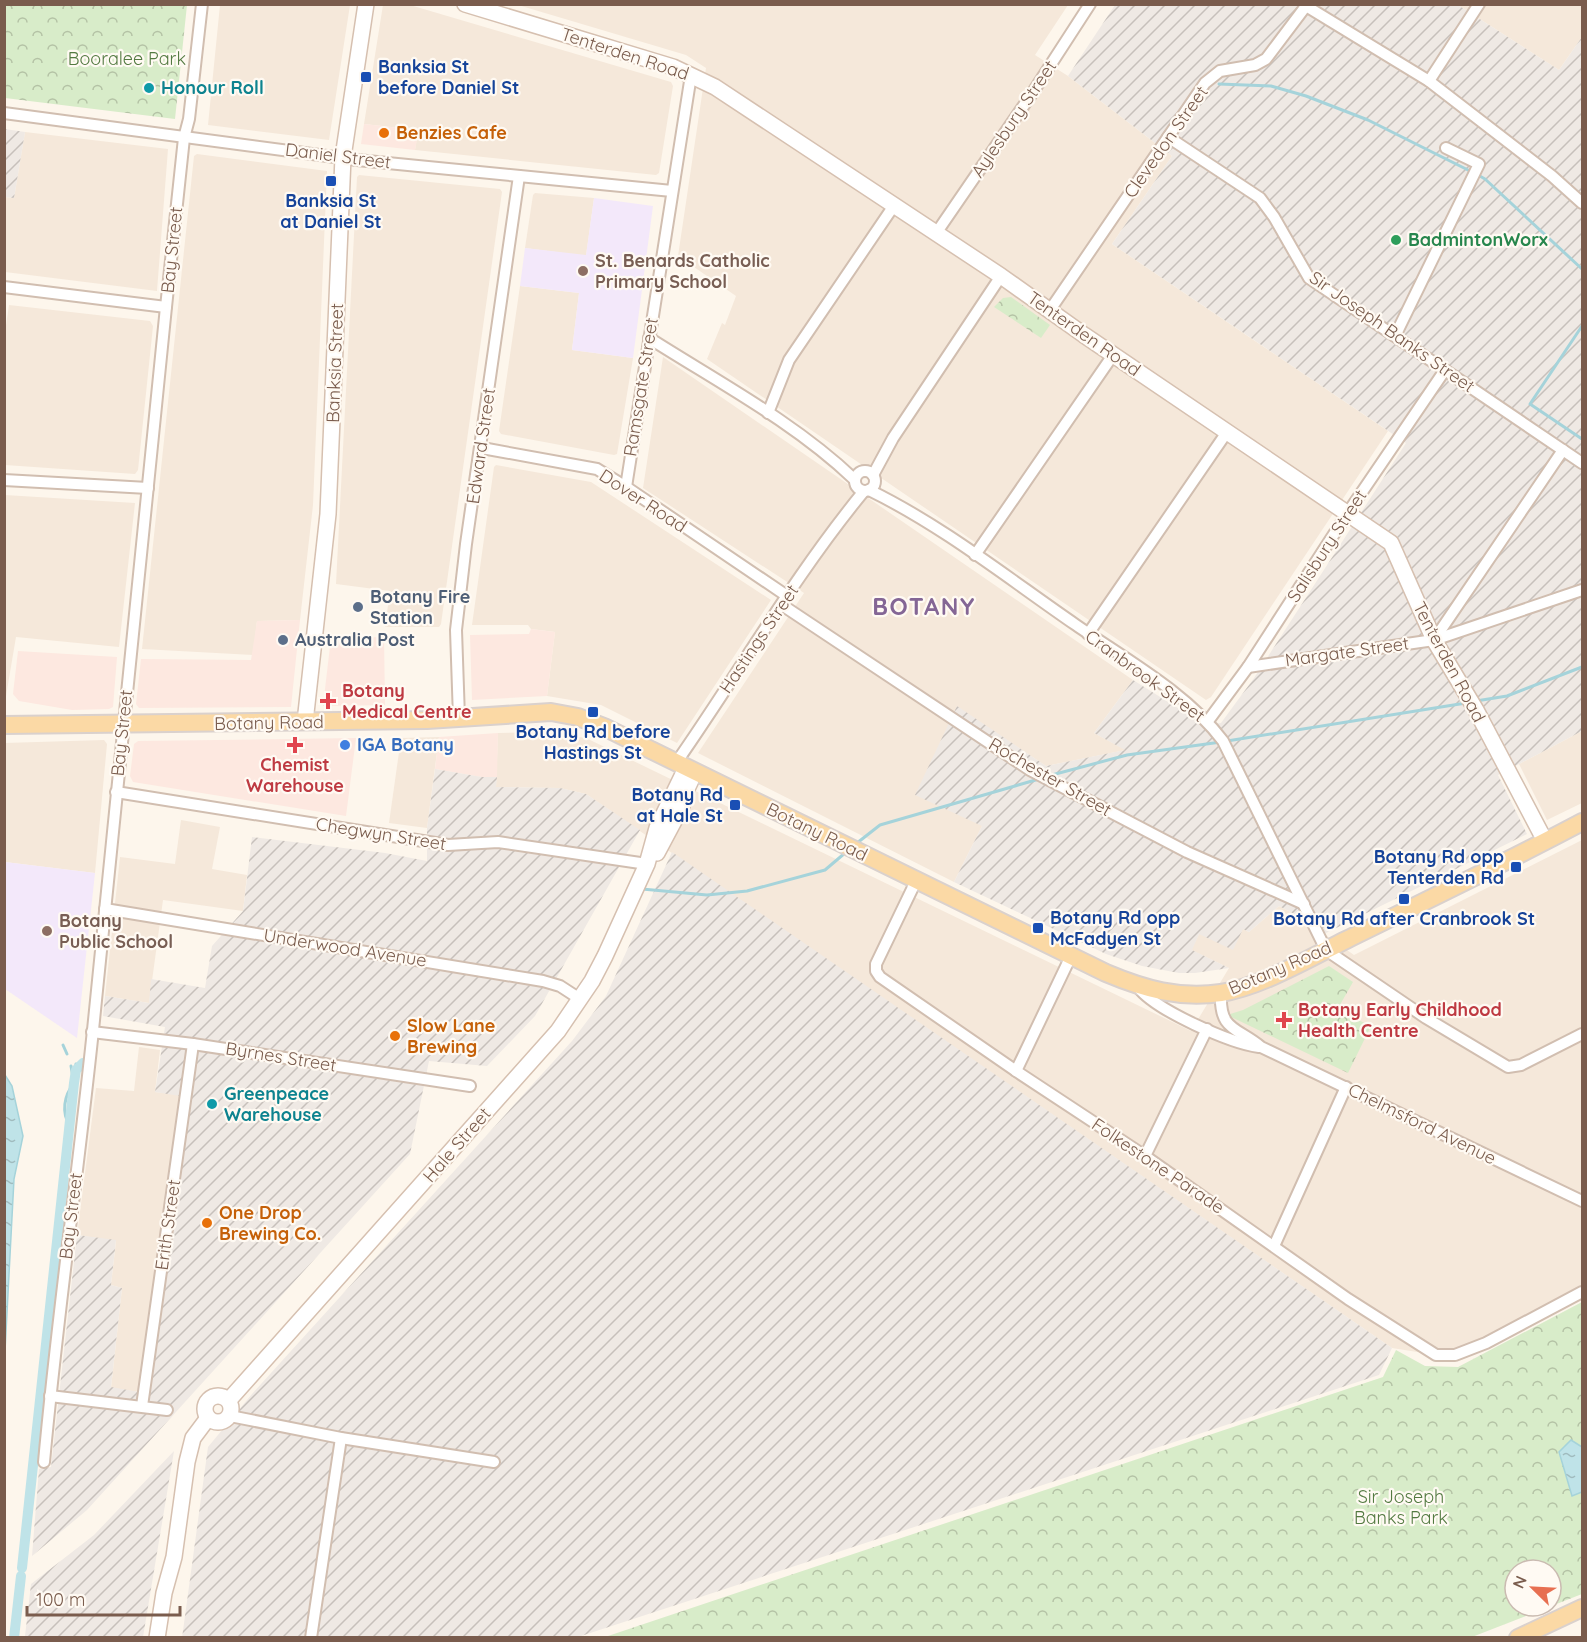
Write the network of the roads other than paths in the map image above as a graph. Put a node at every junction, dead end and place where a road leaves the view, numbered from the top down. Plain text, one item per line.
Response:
1 (202, 4) edge
2 (366, 4) edge
3 (465, 4) edge
4 (1090, 4) edge
5 (1479, 4) edge
6 (691, 75) junction
7 (1429, 81) junction
8 (4, 113) edge
9 (1168, 137) junction
10 (184, 138) junction
11 (1446, 148) dead end
12 (343, 157) junction
13 (519, 176) junction
14 (672, 191) junction
15 (1582, 203) edge
16 (895, 204) junction
17 (937, 232) junction
18 (1000, 276) junction
19 (4, 287) edge
20 (166, 307) junction
21 (1050, 310) junction
22 (1395, 336) junction
23 (649, 338) junction
24 (1113, 355) junction
25 (1445, 370) junction
26 (768, 413) junction
27 (1227, 432) junction
28 (482, 448) junction
29 (1563, 450) junction
30 (1582, 463) edge
31 (4, 480) edge
32 (865, 480) junction
33 (626, 487) junction
34 (148, 488) junction
35 (1347, 514) junction
36 (975, 555) junction
37 (1582, 590) edge
38 (784, 601) junction
39 (1088, 634) junction
40 (1434, 640) junction
41 (1248, 667) junction
42 (459, 718) junction
43 (1208, 721) junction
44 (305, 722) junction
45 (4, 725) edge
46 (123, 725) junction
47 (686, 768) junction
48 (116, 792) junction
49 (1582, 822) edge
50 (1545, 842) junction
51 (647, 864) junction
52 (916, 881) junction
53 (1304, 904) junction
54 (105, 909) junction
55 (1326, 950) junction
56 (1071, 956) junction
57 (1138, 987) junction
58 (1221, 993) junction
59 (576, 996) junction
60 (1207, 1029) junction
61 (92, 1032) junction
62 (1582, 1034) edge
63 (193, 1044) junction
64 (1261, 1047) junction
65 (1016, 1071) junction
66 (470, 1086) dead end
67 (1346, 1087) junction
68 (1144, 1156) junction
69 (1582, 1201) edge
70 (1274, 1246) junction
71 (1582, 1292) edge
72 (50, 1396) junction
73 (229, 1400) junction
74 (142, 1406) junction
75 (167, 1410) dead end
76 (230, 1416) junction
77 (208, 1418) junction
78 (341, 1438) junction
79 (45, 1462) dead end
80 (494, 1462) dead end
81 (1582, 1608) edge
82 (157, 1638) edge
83 (311, 1638) edge
84 (1518, 1638) edge

1 - 10 street, Bay Street
2 - 12 street, Banksia Street
3 - 6 street, Tenterden Road
4 - 17 street, Aylesbury Street
5 - 7 street
6 - 14 street, Ramsgate Street
6 - 16 street, Tenterden Road
7 - 9 street, Clevedon Street
7 - 15 street
8 - 10 street, Daniel Street
9 - 21 street, Clevedon Street
9 - 22 street, Sir Joseph Banks Street
10 - 12 street, Daniel Street
10 - 20 street, Bay Street
11 - 22 street
12 - 13 street, Daniel Street
12 - 44 street, Banksia Street
13 - 14 street, Daniel Street
13 - 28 street, Edward Street
14 - 23 street, Ramsgate Street
16 - 17 street, Tenterden Road
16 - 26 street
17 - 18 street, Tenterden Road
18 - 21 street, Tenterden Road
18 - 32 street, Hastings Street
19 - 20 street
20 - 34 street, Bay Street
21 - 24 street, Tenterden Road
22 - 25 street, Sir Joseph Banks Street
23 - 26 street, Cranbrook Street
23 - 33 street, Ramsgate Street
24 - 27 street, Tenterden Road
24 - 36 street
25 - 29 street, Sir Joseph Banks Street
25 - 35 street, Salisbury Street
26 - 32 street, Cranbrook Street
27 - 35 street, Tenterden Road
27 - 39 street
28 - 33 street, Dover Road
28 - 42 street, Edward Street
29 - 30 street, Sir Joseph Banks Street
29 - 40 street
31 - 34 street
32 - 36 street, Cranbrook Street
32 - 38 street, Hastings Street
33 - 38 street, Dover Road
34 - 46 street, Bay Street
35 - 40 street, Tenterden Road
35 - 41 street, Salisbury Street
36 - 39 street, Cranbrook Street
37 - 40 street, Margate Street
38 - 47 street, Hastings Street
38 - 53 street, Rochester Street
39 - 43 street, Cranbrook Street
40 - 41 street, Margate Street
40 - 50 street, Tenterden Road
41 - 43 street, Salisbury Street
42 - 44 main road, Botany Road
42 - 47 main road, Botany Road
43 - 53 street, Cranbrook Street
44 - 46 main road, Botany Road
45 - 46 main road, Botany Road
46 - 48 street, Bay Street
47 - 51 street, Hale Street
47 - 52 main road, Botany Road
48 - 51 street, Chegwyn Street
48 - 54 street, Bay Street
49 - 50 main road, Botany Road
50 - 55 main road, Botany Road
51 - 59 street, Hale Street
52 - 56 main road, Botany Road
52 - 65 street, Folkestone Parade
53 - 55 street, Cranbrook Street
54 - 59 street, Underwood Avenue
54 - 61 street, Bay Street
55 - 58 main road, Botany Road
55 - 62 street
56 - 57 main road, Botany Road
56 - 65 street
57 - 58 main road, Botany Road
57 - 60 street, Chelmsford Avenue
58 - 64 street, Chelmsford Avenue
59 - 73 street, Hale Street
60 - 64 street, Chelmsford Avenue
60 - 68 street
61 - 63 street, Byrnes Street
61 - 72 street, Bay Street
63 - 66 street, Byrnes Street
63 - 74 street, Erith Street
64 - 67 street, Chelmsford Avenue
65 - 68 street, Folkestone Parade
67 - 69 street, Chelmsford Avenue
67 - 70 street
68 - 70 street, Folkestone Parade
70 - 71 street, Folkestone Parade
72 - 74 street
72 - 79 street, Bay Street
73 - 76 street
73 - 77 street
74 - 75 street
76 - 77 street
76 - 78 street
77 - 82 street
78 - 80 street
78 - 83 street
81 - 84 main road

